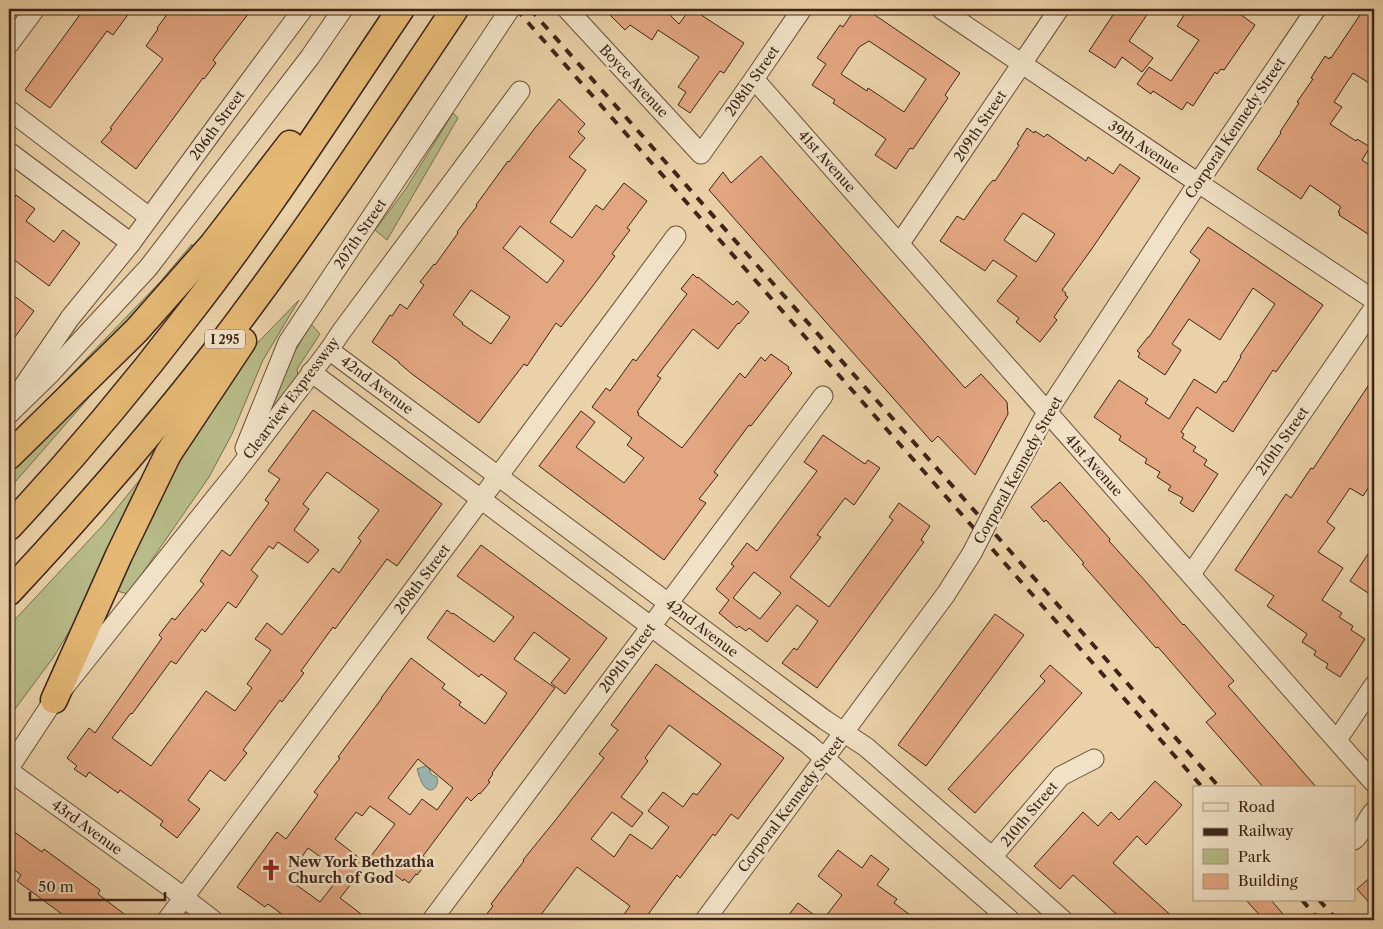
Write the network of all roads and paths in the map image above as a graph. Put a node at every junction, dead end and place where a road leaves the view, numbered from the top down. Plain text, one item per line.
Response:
1 (35, 9) edge
2 (303, 9) edge
3 (342, 9) edge
4 (394, 9) edge
5 (401, 9) edge
6 (455, 9) edge
7 (510, 9) edge
8 (566, 9) edge
9 (802, 9) edge
10 (941, 9) edge
11 (1059, 9) edge
12 (1316, 9) edge
13 (9, 44) edge
14 (1022, 64) junction
15 (416, 67) junction
16 (754, 79) junction
17 (520, 91) dead end
18 (9, 110) edge
19 (9, 152) edge
20 (701, 154) joint
21 (1198, 183) junction
22 (149, 217) junction
23 (676, 236) dead end
24 (131, 243) junction
25 (900, 243) junction
26 (1374, 300) edge
27 (1374, 308) edge
28 (329, 350) junction
29 (311, 372) junction
30 (824, 396) dead end
31 (9, 407) edge
32 (1047, 412) junction
33 (9, 414) edge
34 (9, 456) edge
35 (236, 472) junction
36 (498, 476) junction
37 (481, 500) junction
38 (9, 527) edge
39 (1190, 574) junction
40 (9, 592) edge
41 (668, 603) junction
42 (650, 626) junction
43 (1374, 685) edge
44 (54, 700) junction
45 (845, 732) junction
46 (1337, 740) junction
47 (825, 758) junction
48 (1094, 759) dead end
49 (9, 769) edge
50 (1374, 783) edge
51 (1374, 811) edge
52 (1356, 838) edge
53 (992, 857) junction
54 (184, 898) junction
55 (167, 920) edge
56 (213, 920) edge
57 (432, 920) edge
58 (705, 920) edge
59 (1010, 920) edge
60 (1063, 920) edge

1 - 13 street
2 - 22 street, 206th Street
3 - 33 street
4 - 34 highway
5 - 38 highway
6 - 15 highway, I 295
7 - 35 street, 207th Street
8 - 20 street, Boyce Avenue
9 - 16 street, 208th Street
10 - 14 street, 39th Avenue
11 - 14 street, 209th Street
12 - 21 street, Corporal Kennedy Street
14 - 21 street, 39th Avenue
14 - 25 street, 209th Street
15 - 40 highway, I 295
15 - 44 highway
16 - 20 street, 208th Street
16 - 25 street, 41st Avenue
17 - 28 street, Clearview Expressway
18 - 22 street
19 - 24 street
21 - 26 street, 39th Avenue
21 - 32 street, Corporal Kennedy Street
22 - 24 street, 206th Street
23 - 36 street, 208th Street
24 - 31 street
25 - 32 street, 41st Avenue
27 - 39 street, 210th Street
28 - 29 street, Clearview Expressway
28 - 36 street, 42nd Avenue
29 - 35 street, Clearview Expressway
29 - 37 street
30 - 41 street, 209th Street
32 - 39 street, 41st Avenue
32 - 45 street, Corporal Kennedy Street, bridge
35 - 44 street, Clearview Expressway
36 - 37 street, 208th Street
36 - 41 street, 42nd Avenue
37 - 42 street
37 - 54 street, 208th Street
39 - 46 street, 41st Avenue
41 - 42 street, 209th Street
41 - 45 street, 42nd Avenue
42 - 47 street
42 - 57 street, 209th Street
43 - 46 street
44 - 49 street
45 - 47 street, Corporal Kennedy Street
45 - 53 street, 42nd Avenue
46 - 50 street, 41st Avenue
47 - 58 street, Corporal Kennedy Street
47 - 59 street
48 - 53 street, 210th Street
49 - 54 street, 43rd Avenue
51 - 52 street
53 - 60 street, 42nd Avenue
54 - 55 street, 208th Street
54 - 56 street, 43rd Avenue

